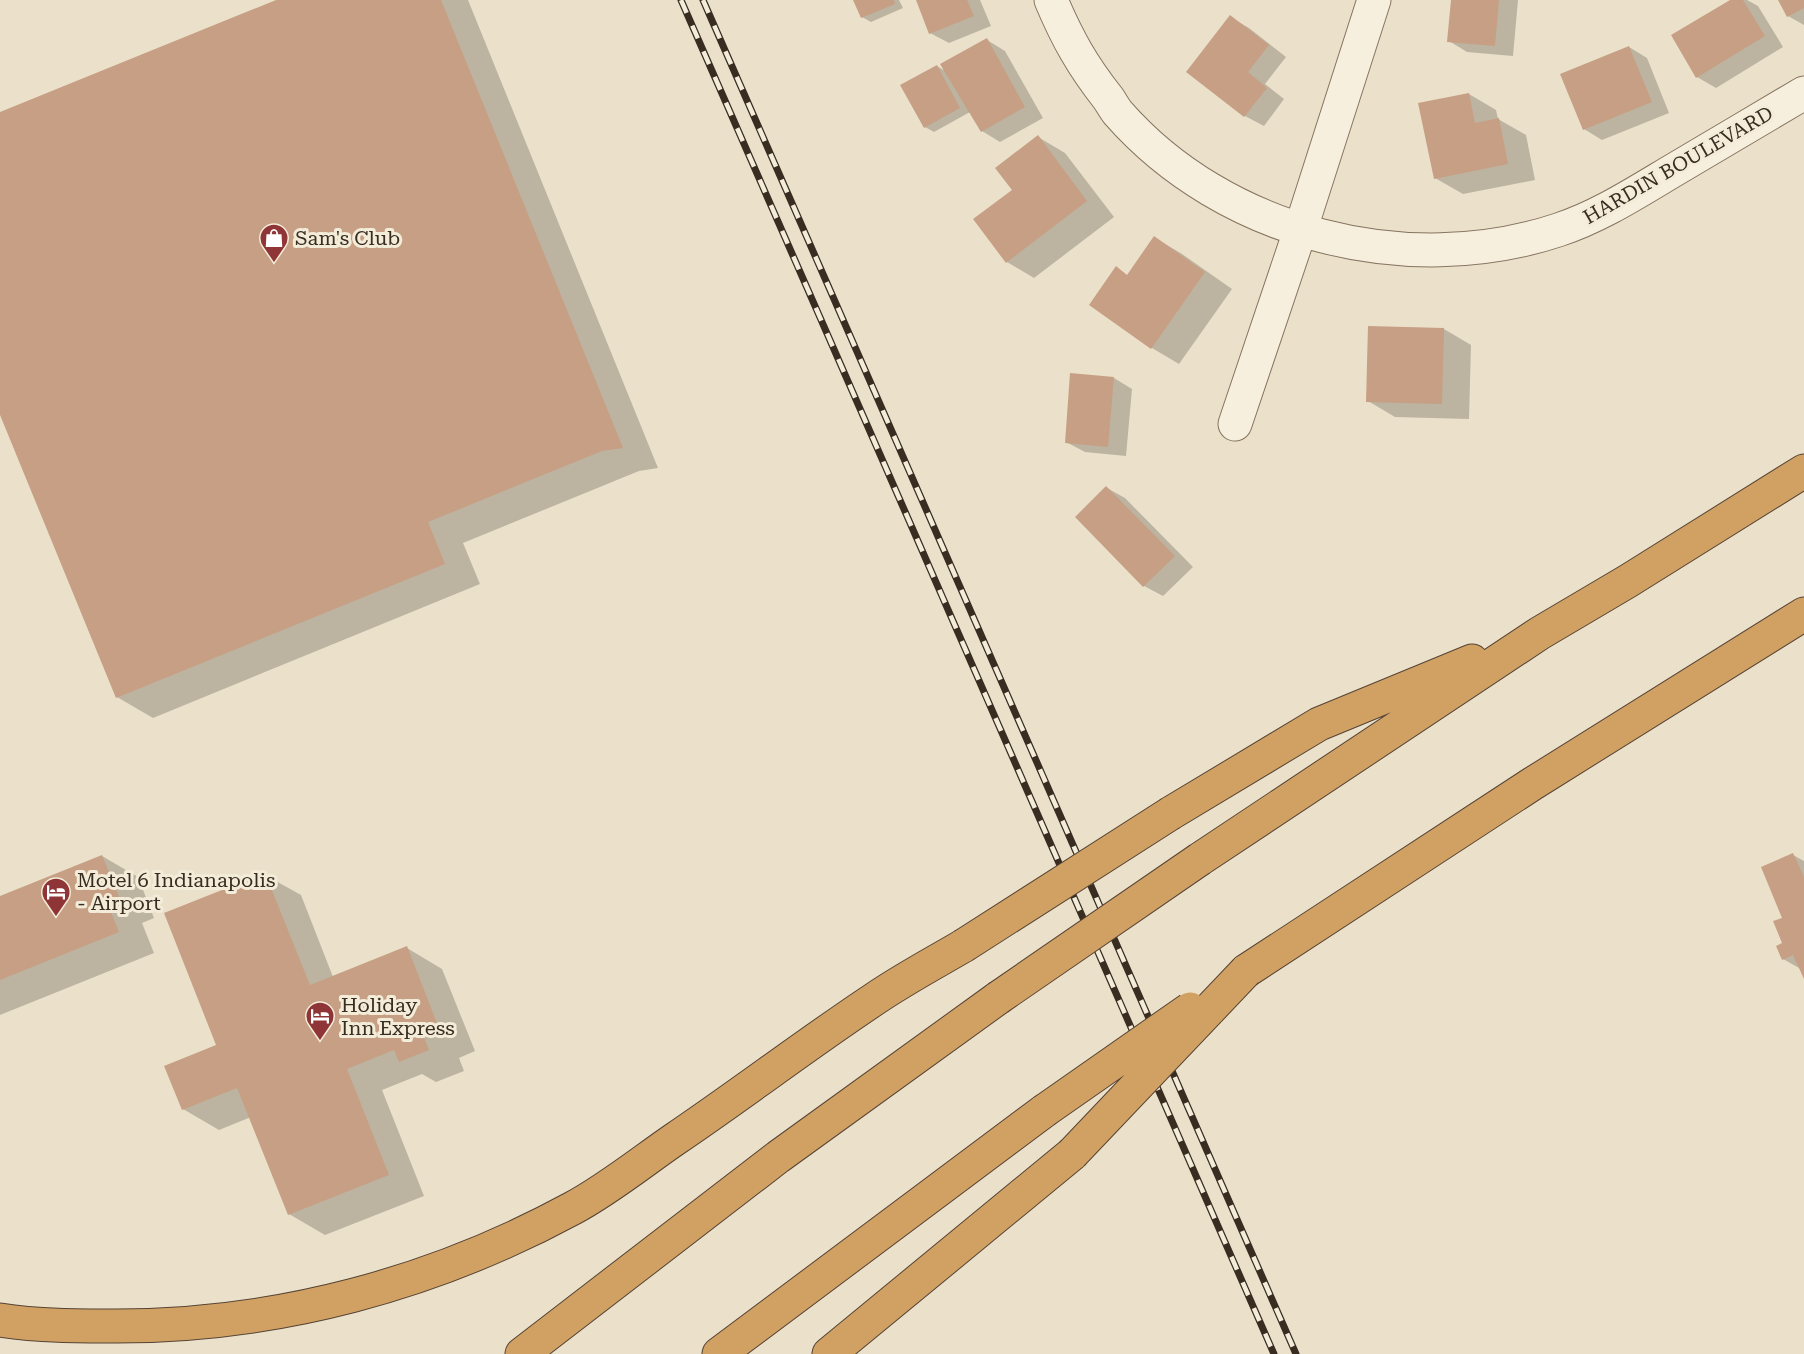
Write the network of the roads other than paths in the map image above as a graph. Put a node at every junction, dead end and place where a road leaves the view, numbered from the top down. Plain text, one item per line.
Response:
1 (1051, 0) edge
2 (1374, 0) edge
3 (1804, 93) edge
4 (1301, 228) junction
5 (1235, 424) dead end
6 (1804, 471) edge
7 (1804, 614) edge
8 (1540, 633) junction
9 (1246, 971) junction
10 (0, 1320) edge
11 (522, 1354) edge
12 (719, 1354) edge
13 (829, 1354) edge

1 - 4 street, HARDIN BOULEVARD
2 - 4 street
3 - 4 street, HARDIN BOULEVARD
4 - 5 street
6 - 8 highway
7 - 9 highway
8 - 10 highway, bridge
8 - 11 highway, bridge
9 - 12 highway, bridge
9 - 13 highway, bridge

